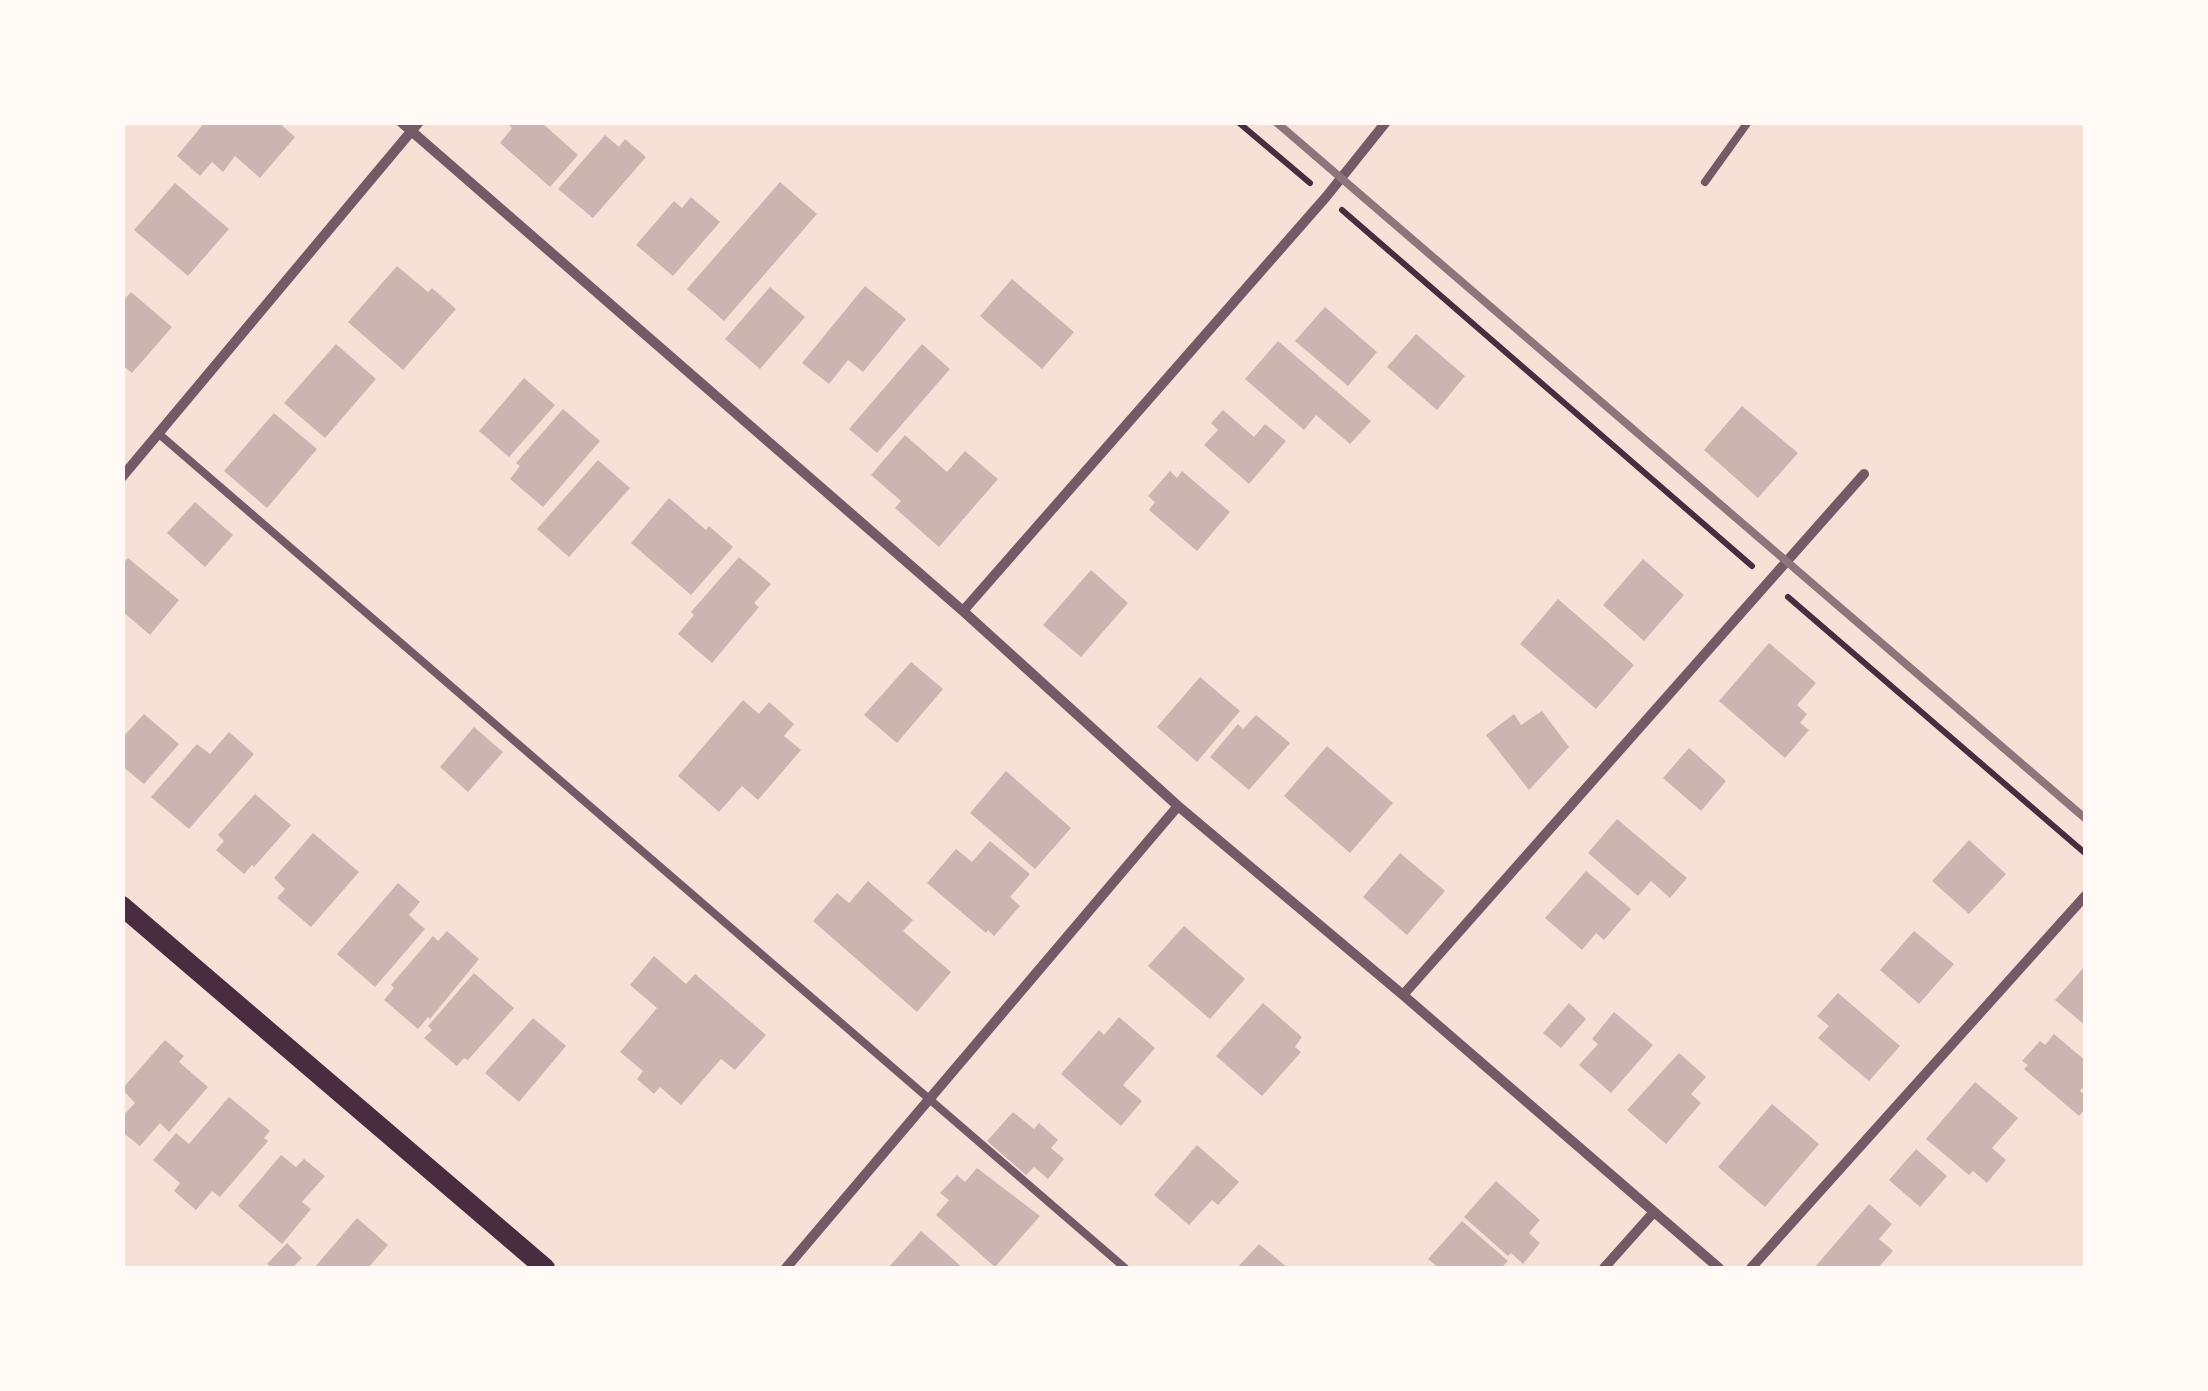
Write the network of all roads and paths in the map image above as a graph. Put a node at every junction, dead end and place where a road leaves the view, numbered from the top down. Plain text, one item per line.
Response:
1 (401, 122) edge
2 (1238, 122) edge
3 (1386, 122) edge
4 (1748, 122) edge
5 (415, 127) edge
6 (1705, 182) dead end
7 (1326, 197) junction
8 (160, 434) junction
9 (1864, 474) dead end
10 (122, 476) edge
11 (1769, 580) junction
12 (963, 611) junction
13 (1178, 806) junction
14 (2084, 856) edge
15 (2086, 895) edge
16 (122, 906) edge
17 (1403, 995) junction
18 (929, 1097) junction
19 (1653, 1213) junction
20 (546, 1268) edge
21 (786, 1268) edge
22 (1124, 1268) edge
23 (1604, 1268) edge
24 (1719, 1268) edge
25 (1750, 1268) edge

1 - 5 street
2 - 7 path
3 - 7 street
4 - 6 lane
5 - 8 street
5 - 12 street
7 - 11 path
7 - 12 street
8 - 10 street
8 - 18 lane
9 - 11 street
11 - 14 path
11 - 17 street
12 - 13 street
13 - 17 street
13 - 18 street
15 - 25 street
16 - 20 main road
17 - 19 street
18 - 21 street
18 - 22 lane
19 - 23 street
19 - 24 street

